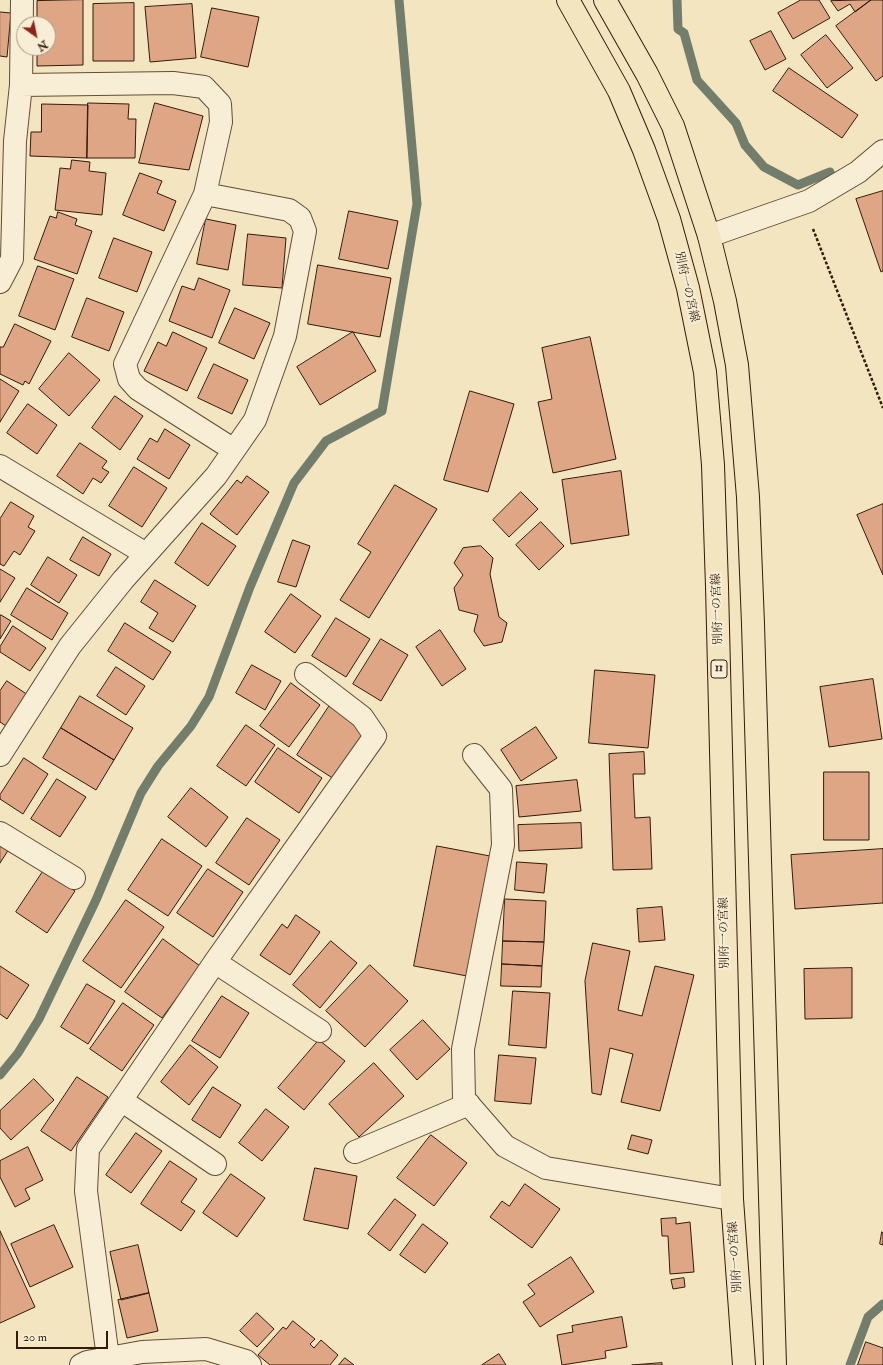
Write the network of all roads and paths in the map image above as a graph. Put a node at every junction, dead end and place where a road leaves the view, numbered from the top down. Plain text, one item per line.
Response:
1 (22, 0) edge
2 (568, 0) edge
3 (605, 0) edge
4 (21, 84) junction
5 (883, 151) edge
6 (205, 194) junction
7 (810, 222) dead end
8 (709, 236) junction
9 (0, 282) edge
10 (883, 408) edge
11 (234, 450) junction
12 (0, 466) edge
13 (146, 554) junction
14 (306, 674) dead end
15 (0, 755) edge
16 (474, 755) dead end
17 (0, 832) edge
18 (74, 878) dead end
19 (215, 962) junction
20 (320, 1031) dead end
21 (121, 1100) junction
22 (469, 1104) junction
23 (355, 1152) dead end
24 (215, 1164) dead end
25 (732, 1199) junction
26 (108, 1358) junction
27 (81, 1365) edge
28 (250, 1365) edge
29 (744, 1365) edge
30 (776, 1365) edge

1 - 4 street
2 - 25 main road, 別府一の宮線 / 11
3 - 8 main road
4 - 6 street
4 - 9 street
5 - 8 street
6 - 11 street
6 - 11 street
7 - 10 path
8 - 30 main road
11 - 13 street
12 - 13 street
13 - 15 street
14 - 19 street
16 - 22 street
17 - 18 street
19 - 20 street
19 - 21 street
21 - 24 street
21 - 26 street
22 - 23 street
22 - 25 street
25 - 29 main road, 別府一の宮線 / 11
26 - 27 street
26 - 28 street

